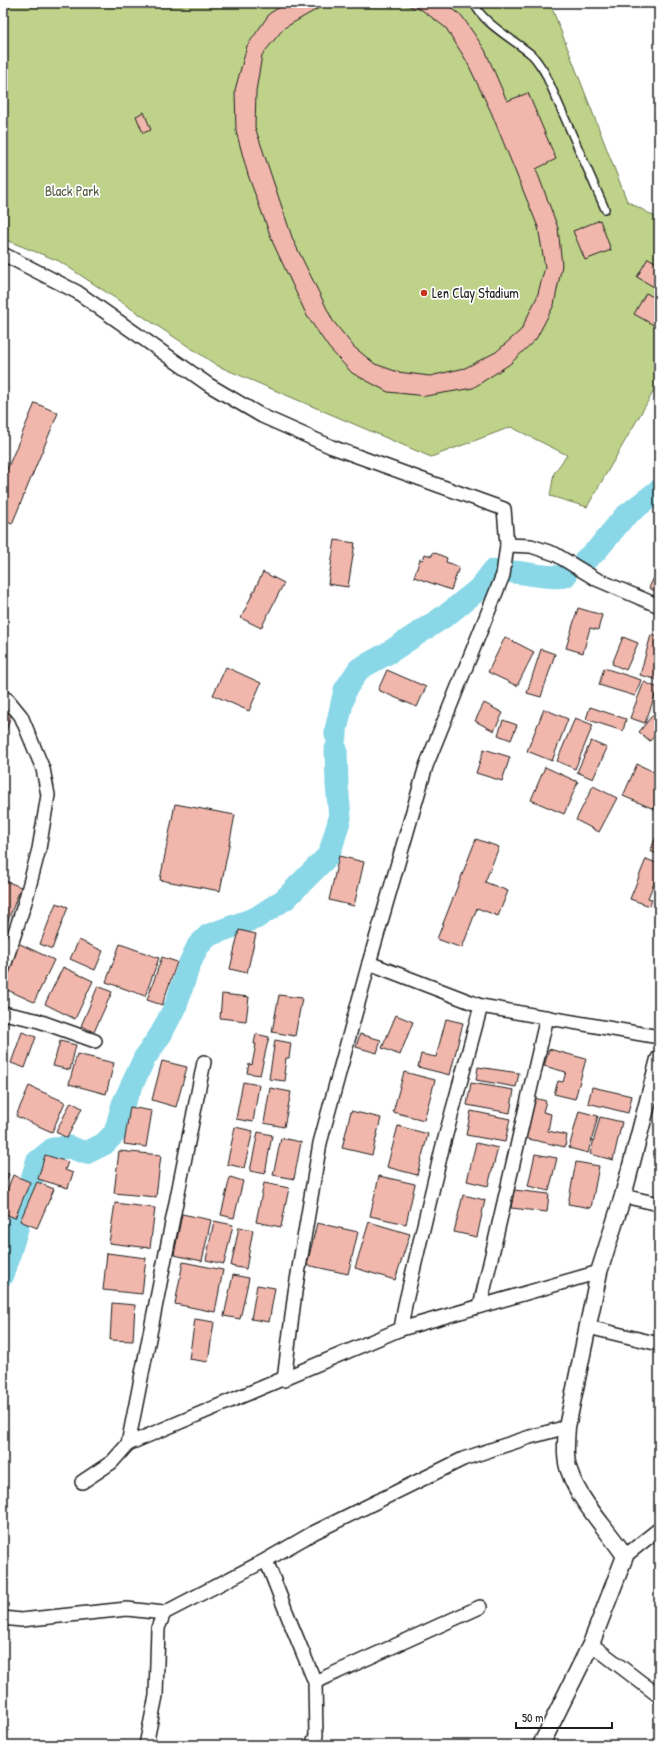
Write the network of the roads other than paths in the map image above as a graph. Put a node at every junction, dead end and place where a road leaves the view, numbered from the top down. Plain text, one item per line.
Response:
1 (474, 3) edge
2 (605, 209) dead end
3 (3, 254) edge
4 (507, 544) junction
5 (659, 606) edge
6 (3, 697) edge
7 (369, 963) junction
8 (3, 969) edge
9 (482, 1006) junction
10 (3, 1013) edge
11 (547, 1017) junction
12 (659, 1037) edge
13 (95, 1041) dead end
14 (204, 1062) dead end
15 (659, 1062) edge
16 (623, 1196) junction
17 (659, 1204) edge
18 (599, 1272) junction
19 (480, 1306) junction
20 (588, 1327) junction
21 (401, 1329) junction
22 (659, 1344) edge
23 (284, 1380) junction
24 (567, 1427) junction
25 (128, 1444) junction
26 (82, 1482) dead end
27 (659, 1529) edge
28 (625, 1556) junction
29 (266, 1560) junction
30 (480, 1608) dead end
31 (164, 1613) junction
32 (3, 1618) edge
33 (591, 1644) junction
34 (315, 1682) junction
35 (659, 1696) edge
36 (146, 1745) edge
37 (312, 1745) edge
38 (541, 1745) edge

1 - 2 lane
3 - 4 street
4 - 5 street
4 - 7 street
6 - 8 street
7 - 9 street
7 - 23 street
9 - 11 street
9 - 21 street
10 - 13 street
11 - 12 street
11 - 19 street
14 - 25 street
15 - 16 street
16 - 17 street
16 - 18 street
18 - 19 street
18 - 20 street
19 - 21 street
20 - 22 street
20 - 24 street
21 - 23 street
23 - 25 street
24 - 28 street
24 - 29 street
25 - 26 street
27 - 28 street
28 - 33 street
29 - 31 street
29 - 34 street
30 - 34 street
31 - 32 street
31 - 36 street
33 - 35 street
33 - 38 street
34 - 37 street

